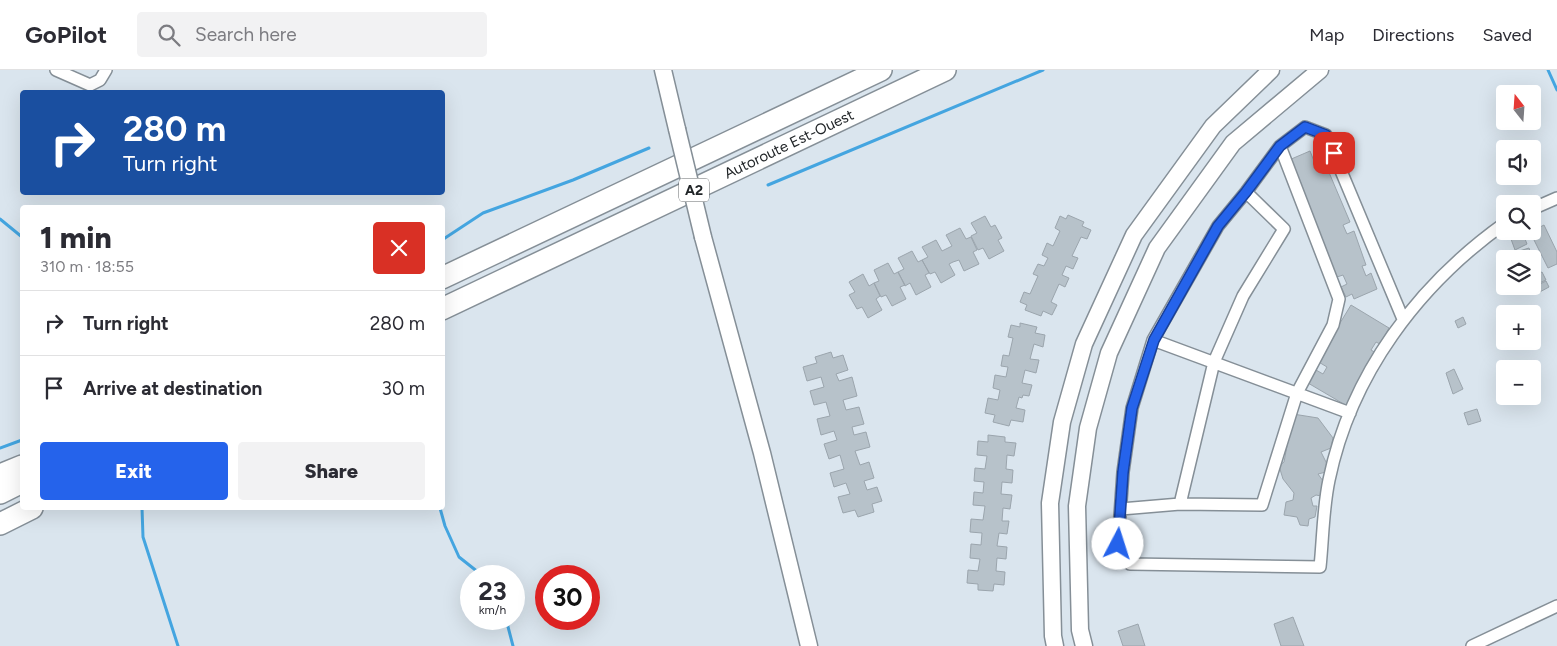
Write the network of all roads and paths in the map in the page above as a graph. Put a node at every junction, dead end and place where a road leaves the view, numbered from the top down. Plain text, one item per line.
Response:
1 (56, 70) edge
2 (106, 70) edge
3 (663, 70) edge
4 (881, 70) edge
5 (945, 70) edge
6 (1271, 70) edge
7 (1320, 70) edge
8 (1280, 146) junction
9 (1246, 192) junction
10 (1557, 198) edge
11 (1541, 205) edge
12 (1496, 229) edge
13 (445, 277) edge
14 (445, 308) edge
15 (1403, 319) junction
16 (1154, 340) junction
17 (1214, 362) junction
18 (1297, 393) junction
19 (1350, 414) junction
20 (20, 467) edge
21 (0, 475) edge
22 (20, 483) edge
23 (0, 493) edge
24 (1180, 504) junction
25 (1121, 508) junction
26 (28, 510) edge
27 (0, 524) edge
28 (1557, 606) edge
29 (810, 646) edge
30 (1055, 646) edge
31 (1084, 646) edge
32 (1472, 646) edge

1 - 2 street
3 - 29 main road, bridge
4 - 13 highway, Autoroute Est-Ouest / A2
5 - 14 highway, Autoroute Est-Ouest / A2
6 - 30 main road
7 - 31 main road
8 - 9 street
8 - 15 street
8 - 18 street
9 - 16 street
9 - 17 street
10 - 11 street
12 - 15 street
15 - 19 street
16 - 17 street
16 - 25 street
17 - 18 street
17 - 24 street
18 - 19 street
18 - 24 street
19 - 25 street
20 - 21 highway
22 - 23 highway
24 - 25 street
26 - 27 highway
28 - 32 street

